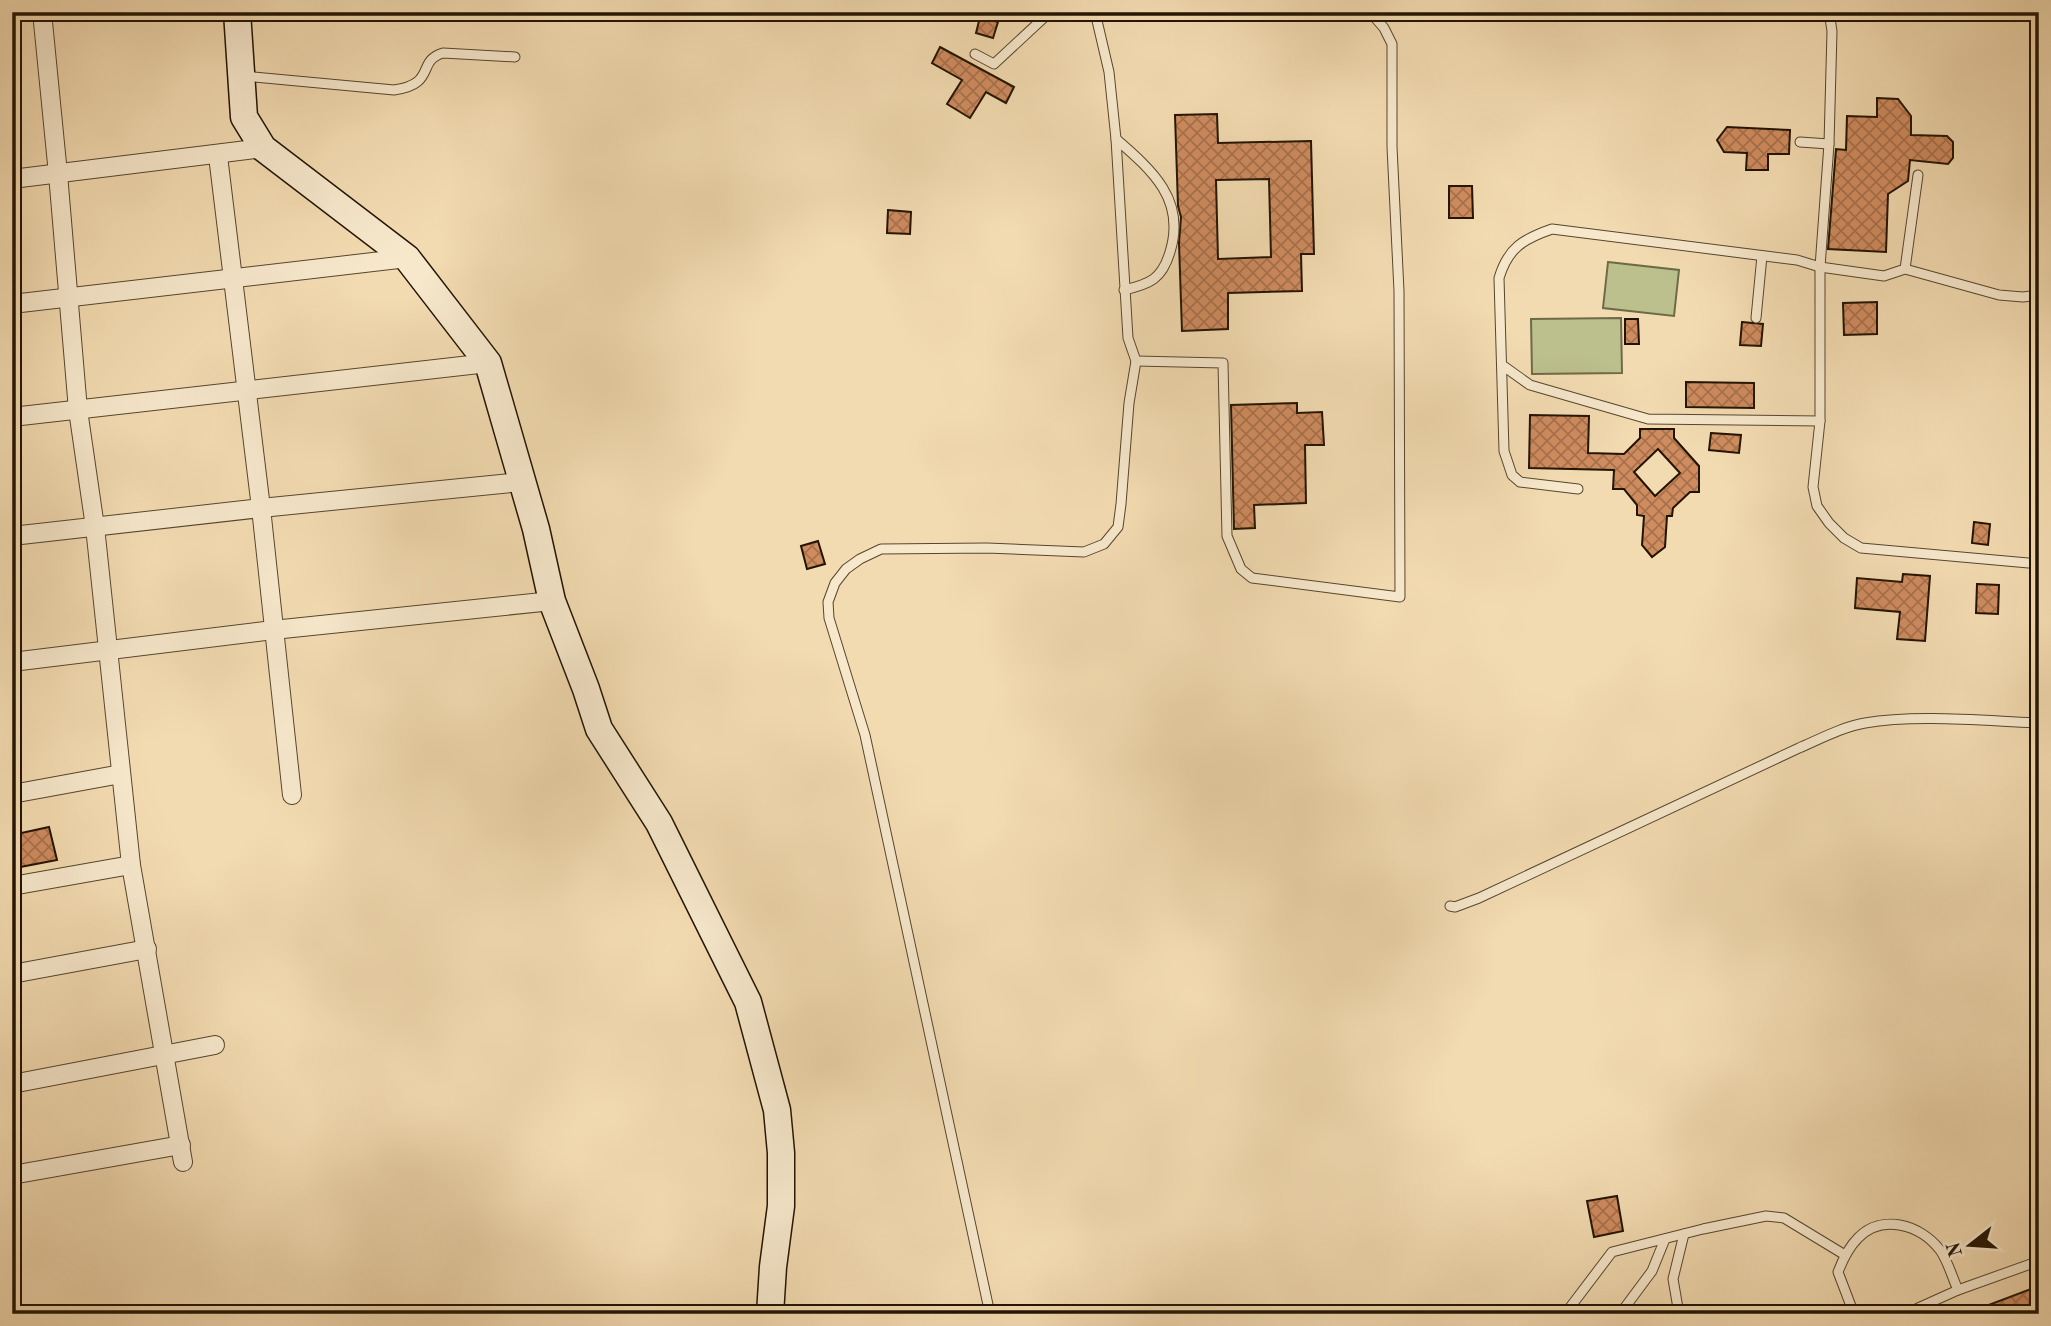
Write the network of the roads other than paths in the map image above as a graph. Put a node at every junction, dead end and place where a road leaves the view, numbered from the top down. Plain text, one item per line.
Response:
1 (42, 12) edge
2 (1050, 12) edge
3 (1095, 12) edge
4 (1370, 12) edge
5 (1829, 12) edge
6 (236, 13) edge
7 (975, 54) dead end
8 (515, 57) dead end
9 (242, 75) junction
10 (1116, 139) junction
11 (1800, 142) dead end
12 (1829, 144) junction
13 (263, 148) junction
14 (218, 156) junction
15 (58, 174) junction
16 (1918, 174) dead end
17 (12, 179) edge
18 (1762, 256) junction
19 (407, 258) junction
20 (1820, 267) junction
21 (1905, 269) junction
22 (233, 278) junction
23 (1124, 290) junction
24 (2039, 295) edge
25 (69, 298) junction
26 (12, 304) edge
27 (1756, 318) dead end
28 (1136, 361) junction
29 (488, 363) junction
30 (1503, 365) junction
31 (246, 390) junction
32 (78, 410) junction
33 (12, 417) edge
34 (1820, 421) junction
35 (521, 482) junction
36 (1578, 489) dead end
37 (261, 508) junction
38 (95, 527) junction
39 (12, 536) edge
40 (2039, 564) edge
41 (552, 601) junction
42 (273, 630) junction
43 (107, 651) junction
44 (12, 662) edge
45 (2039, 723) edge
46 (121, 775) junction
47 (12, 794) edge
48 (292, 795) dead end
49 (131, 865) junction
50 (12, 886) edge
51 (1450, 906) dead end
52 (147, 950) junction
53 (12, 974) edge
54 (215, 1045) dead end
55 (164, 1055) junction
56 (12, 1084) edge
57 (12, 1175) edge
58 (1684, 1234) junction
59 (1665, 1238) junction
60 (1845, 1255) junction
61 (2039, 1261) edge
62 (1958, 1290) junction
63 (770, 1314) edge
64 (990, 1314) edge
65 (1565, 1314) edge
66 (1620, 1314) edge
67 (1679, 1314) edge
68 (1854, 1314) edge
69 (1920, 1314) edge

1 - 15 street
2 - 7 lane
3 - 10 lane
4 - 28 lane
5 - 12 lane
6 - 9 main road
8 - 9 lane
9 - 13 main road
10 - 23 lane
10 - 23 lane
11 - 12 lane
12 - 20 lane
13 - 14 street
13 - 19 main road
14 - 15 street
14 - 22 street
15 - 17 street
15 - 25 street
16 - 21 lane
18 - 20 lane
18 - 27 lane
18 - 30 lane
19 - 22 street
19 - 29 main road
20 - 21 lane
20 - 34 lane
21 - 24 lane
22 - 25 street
22 - 31 street
23 - 28 lane
25 - 26 street
25 - 32 street
28 - 64 lane
29 - 31 street
29 - 35 main road
30 - 34 lane
30 - 36 lane
31 - 32 street
31 - 37 street
32 - 33 street
32 - 38 street
34 - 40 lane
35 - 37 street
35 - 41 main road
37 - 38 street
37 - 42 street
38 - 39 street
38 - 43 street
41 - 42 street
41 - 63 main road
42 - 43 street
42 - 48 street
43 - 44 street
43 - 46 street
45 - 51 lane
46 - 47 street
46 - 49 street
49 - 50 street
49 - 52 street
52 - 53 street
52 - 55 street
54 - 55 street
55 - 56 street
55 - 57 street
58 - 59 lane
58 - 60 lane
58 - 67 lane
59 - 65 lane
59 - 66 lane
60 - 62 lane
60 - 68 lane
61 - 62 lane
62 - 69 lane

